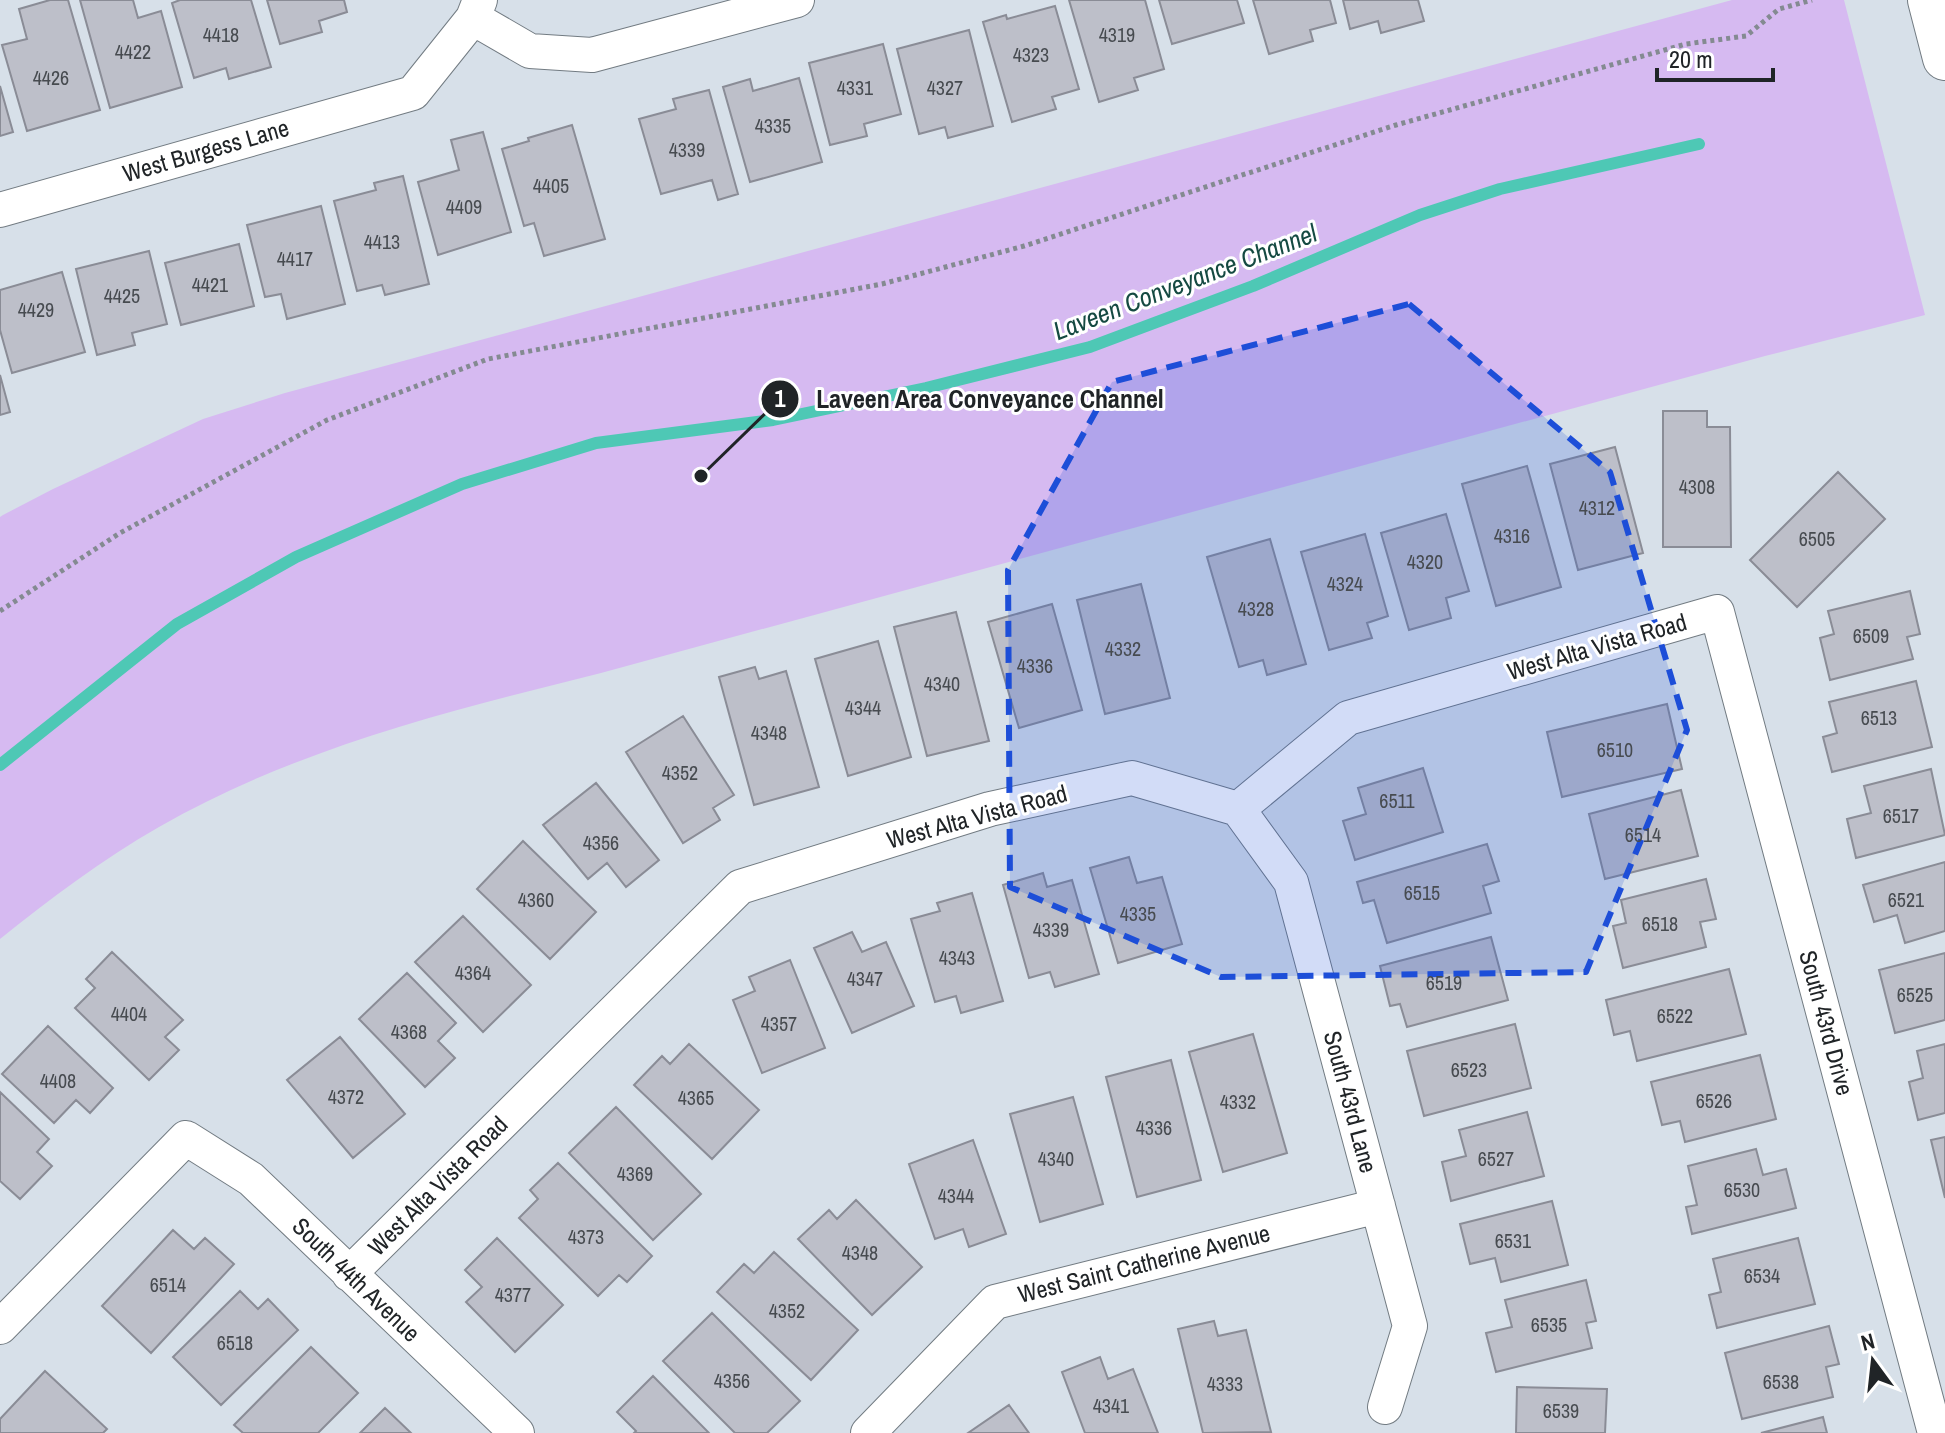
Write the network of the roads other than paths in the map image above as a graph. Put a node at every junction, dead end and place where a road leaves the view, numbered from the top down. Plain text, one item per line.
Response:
1 (797, 0) edge
2 (1930, 0) edge
3 (477, 9) edge
4 (1945, 58) edge
5 (0, 210) edge
6 (1717, 612) joint
7 (1238, 809) junction
8 (1378, 1206) junction
9 (349, 1274) junction
10 (0, 1327) edge
11 (1934, 1387) edge
12 (1385, 1407) dead end
13 (517, 1433) edge
14 (868, 1433) edge
15 (1935, 1433) edge

1 - 3 street
2 - 4 main road
3 - 5 street, West Burgess Lane
6 - 7 street, West Alta Vista Road
6 - 11 street, South 43rd Drive
7 - 8 street, South 43rd Lane
7 - 9 street, West Alta Vista Road
8 - 12 street, South 43rd Lane
8 - 14 street, West Saint Catherine Avenue
9 - 10 street, South 44th Avenue
9 - 13 street, South 44th Avenue
11 - 15 street, South 43rd Drive

